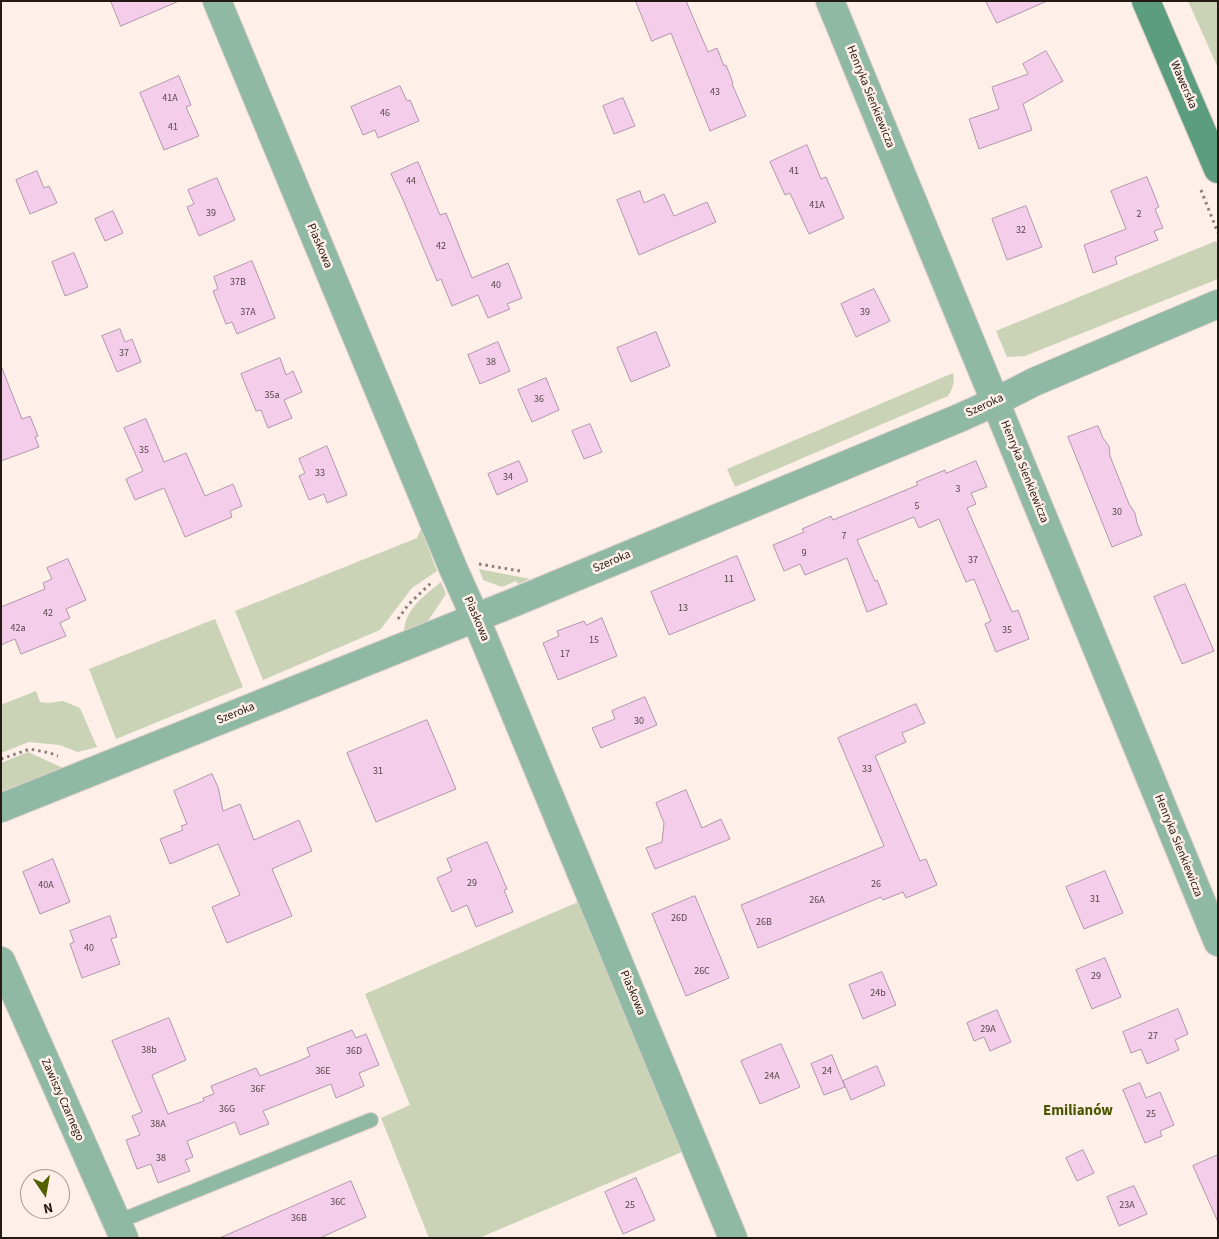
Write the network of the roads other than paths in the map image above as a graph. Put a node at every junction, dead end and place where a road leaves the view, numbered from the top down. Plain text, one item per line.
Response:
1 (217, 1) edge
2 (830, 1) edge
3 (1146, 1) edge
4 (1218, 169) edge
5 (1218, 304) edge
6 (995, 402) junction
7 (475, 617) junction
8 (1, 808) edge
9 (1218, 942) edge
10 (1, 961) edge
11 (372, 1120) dead end
12 (120, 1230) edge
13 (733, 1238) edge

1 - 7 street, Piaskowa
2 - 6 street, Henryka Sienkiewicza
3 - 4 street, Wawerska
5 - 6 street, Szeroka
6 - 7 street, Szeroka
6 - 9 street, Henryka Sienkiewicza
7 - 8 street, Szeroka
7 - 13 street, Piaskowa
10 - 12 street, Zawiszy Czarnego
11 - 12 lane

